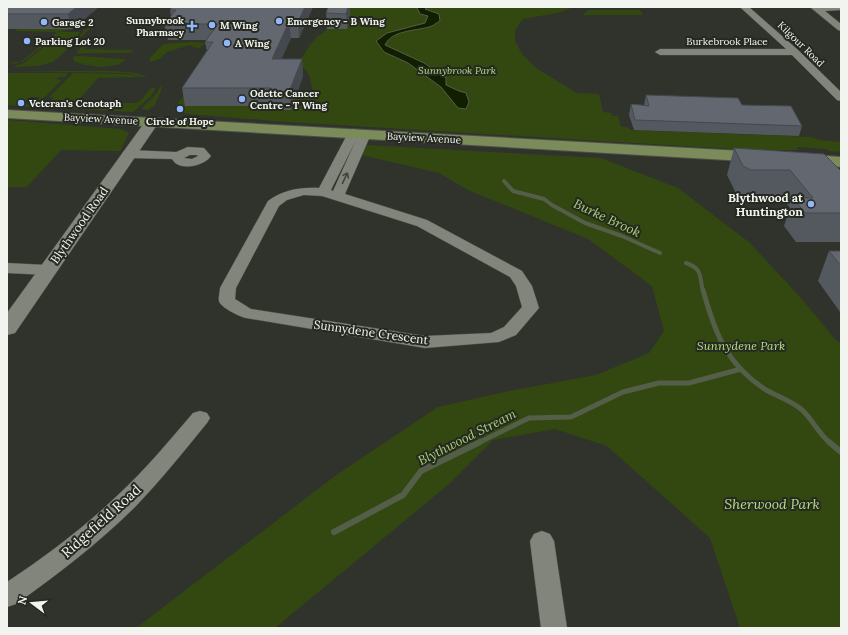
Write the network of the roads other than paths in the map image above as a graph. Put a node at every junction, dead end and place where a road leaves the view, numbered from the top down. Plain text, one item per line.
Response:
1 (744, 7) edge
2 (815, 8) edge
3 (841, 8) edge
4 (841, 28) edge
5 (660, 52) dead end
6 (794, 52) junction
7 (841, 98) edge
8 (7, 114) edge
9 (152, 122) junction
10 (359, 134) junction
11 (128, 154) junction
12 (178, 156) dead end
13 (841, 162) edge
14 (330, 194) junction
15 (7, 268) edge
16 (47, 270) junction
17 (7, 328) edge
18 (200, 418) dead end
19 (542, 541) dead end
20 (7, 596) edge
21 (554, 628) edge

1 - 6 street, Kilgour Road
2 - 3 street
2 - 4 street
5 - 6 street, Burkebrook Place
6 - 7 street, Kilgour Road
8 - 9 main road, Bayview Avenue
9 - 10 main road, Bayview Avenue
9 - 11 street, Blythwood Road
10 - 13 main road, Bayview Avenue
10 - 14 street
11 - 12 street
11 - 16 street, Blythwood Road
14 - 14 street, Sunnydene Crescent
15 - 16 street
16 - 17 street, Blythwood Road
18 - 20 street, Ridgefield Road
19 - 21 street

